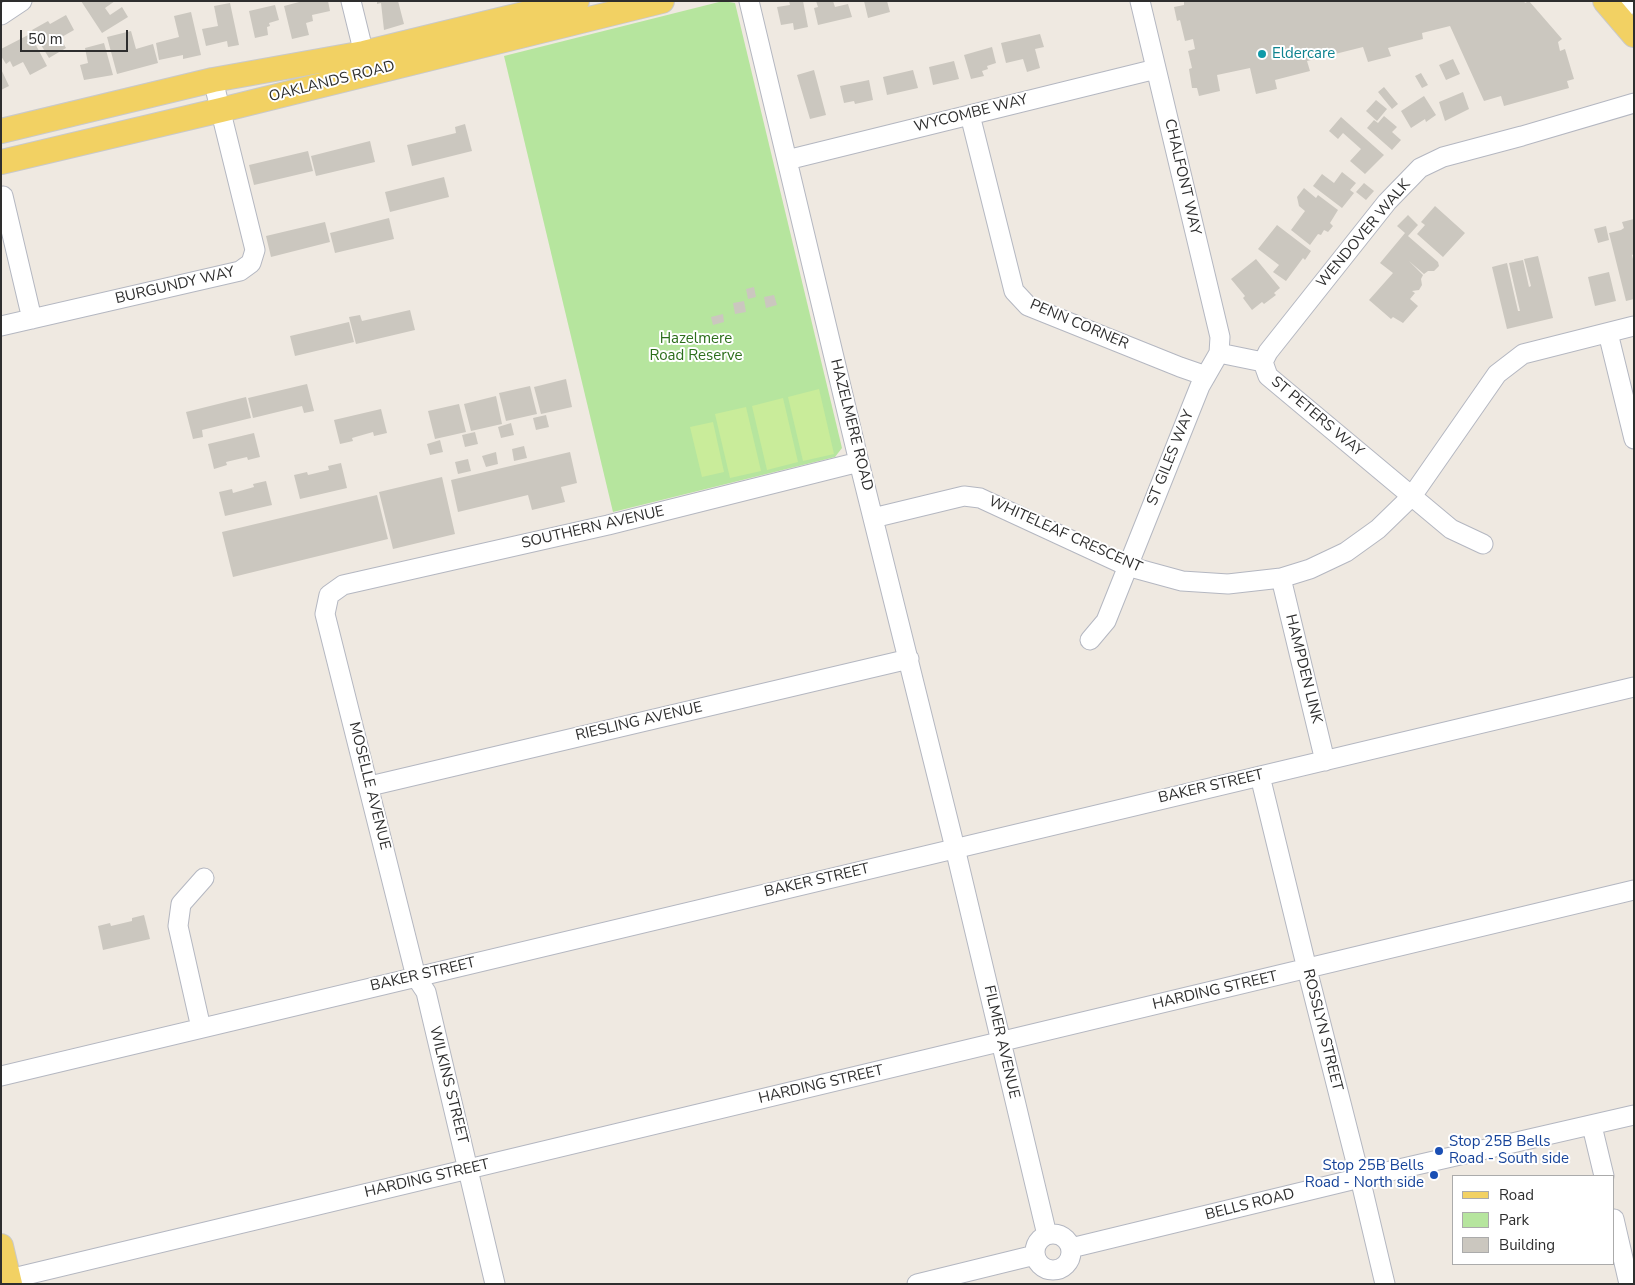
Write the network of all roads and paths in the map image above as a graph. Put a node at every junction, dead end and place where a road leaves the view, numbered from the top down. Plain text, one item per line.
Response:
1 (22, 1) edge
2 (351, 1) edge
3 (577, 1) edge
4 (662, 1) edge
5 (749, 1) edge
6 (1140, 1) edge
7 (1618, 6) edge
8 (1, 15) edge
9 (1634, 35) edge
10 (366, 63) junction
11 (1156, 69) junction
12 (214, 80) junction
13 (1634, 103) edge
14 (221, 110) junction
15 (970, 115) junction
16 (33, 124) junction
17 (4, 131) edge
18 (38, 153) junction
19 (787, 160) junction
20 (5, 161) edge
21 (3, 196) dead end
22 (32, 319) junction
23 (1, 326) edge
24 (1634, 326) edge
25 (1608, 333) junction
26 (1220, 353) junction
27 (1263, 362) junction
28 (1206, 376) junction
29 (1634, 439) edge
30 (859, 462) junction
31 (1412, 496) junction
32 (873, 518) junction
33 (1483, 544) dead end
34 (1127, 566) junction
35 (1281, 578) junction
36 (329, 595) joint
37 (1090, 640) dead end
38 (909, 659) junction
39 (1634, 687) edge
40 (1325, 760) junction
41 (1260, 776) junction
42 (370, 786) junction
43 (955, 848) junction
44 (204, 878) dead end
45 (1634, 890) edge
46 (1307, 969) junction
47 (416, 977) junction
48 (201, 1028) junction
49 (1002, 1042) junction
50 (1, 1076) edge
51 (1634, 1115) edge
52 (1592, 1126) junction
53 (468, 1169) junction
54 (1604, 1175) edge
55 (1360, 1178) junction
56 (1615, 1223) edge
57 (1047, 1235) junction
58 (1, 1247) edge
59 (1071, 1248) junction
60 (1035, 1255) junction
61 (1061, 1276) edge
62 (9, 1282) edge
63 (495, 1284) edge
64 (917, 1284) edge
65 (1385, 1284) edge
66 (1629, 1284) edge

1 - 8 street
2 - 10 street
3 - 10 main road, OAKLANDS ROAD
4 - 10 main road, OAKLANDS ROAD
5 - 19 street, HAZELMERE ROAD
6 - 11 street, CHALFONT WAY
7 - 9 main road
10 - 12 main road, OAKLANDS ROAD
10 - 14 main road, OAKLANDS ROAD
11 - 15 street, WYCOMBE WAY
11 - 26 street, CHALFONT WAY
12 - 14 street, BURGUNDY WAY
12 - 16 main road, OAKLANDS ROAD
13 - 27 street, WENDOVER WALK
14 - 18 main road, OAKLANDS ROAD
14 - 22 street, BURGUNDY WAY
15 - 19 street, WYCOMBE WAY
15 - 28 street, PENN CORNER
16 - 17 main road, OAKLANDS ROAD
16 - 18 main road
17 - 20 main road
18 - 20 main road, OAKLANDS ROAD
19 - 30 street, HAZELMERE ROAD
21 - 22 street
22 - 23 street, BURGUNDY WAY
24 - 25 street, WHITELEAF CRESCENT
25 - 29 street
25 - 31 street, WHITELEAF CRESCENT
26 - 27 street, ST PETERS WAY
26 - 28 street, ST GILES WAY
27 - 31 street, ST PETERS WAY
28 - 34 street, ST GILES WAY
30 - 32 street, HAZELMERE ROAD
30 - 36 street, SOUTHERN AVENUE
31 - 33 street, ST PETERS WAY
31 - 35 street, WHITELEAF CRESCENT
32 - 34 street, WHITELEAF CRESCENT
32 - 38 street, HAZELMERE ROAD
34 - 35 street, WHITELEAF CRESCENT
34 - 37 street, ST GILES WAY
35 - 40 street, HAMPDEN LINK
36 - 42 street, MOSELLE AVENUE
38 - 42 street, RIESLING AVENUE
38 - 43 street, HAZELMERE ROAD
39 - 40 street, BAKER STREET
40 - 41 street, BAKER STREET
41 - 43 street, BAKER STREET
41 - 46 street, ROSSLYN STREET
42 - 47 street, MOSELLE AVENUE
43 - 47 street, BAKER STREET
43 - 49 street, FILMER AVENUE
44 - 48 street
45 - 46 street, HARDING STREET
46 - 49 street, HARDING STREET
46 - 55 street, ROSSLYN STREET
47 - 48 street, BAKER STREET
47 - 53 street, WILKINS STREET
48 - 50 street, BAKER STREET
49 - 53 street, HARDING STREET
49 - 57 street, FILMER AVENUE
51 - 52 street, BELLS ROAD
52 - 54 street
52 - 55 street, BELLS ROAD
53 - 62 street, HARDING STREET
53 - 63 street, WILKINS STREET
55 - 59 street, BELLS ROAD
55 - 65 street, ROSSLYN STREET
56 - 66 street
57 - 59 street
57 - 60 street
58 - 62 main road
59 - 61 street
60 - 61 street
60 - 64 street

